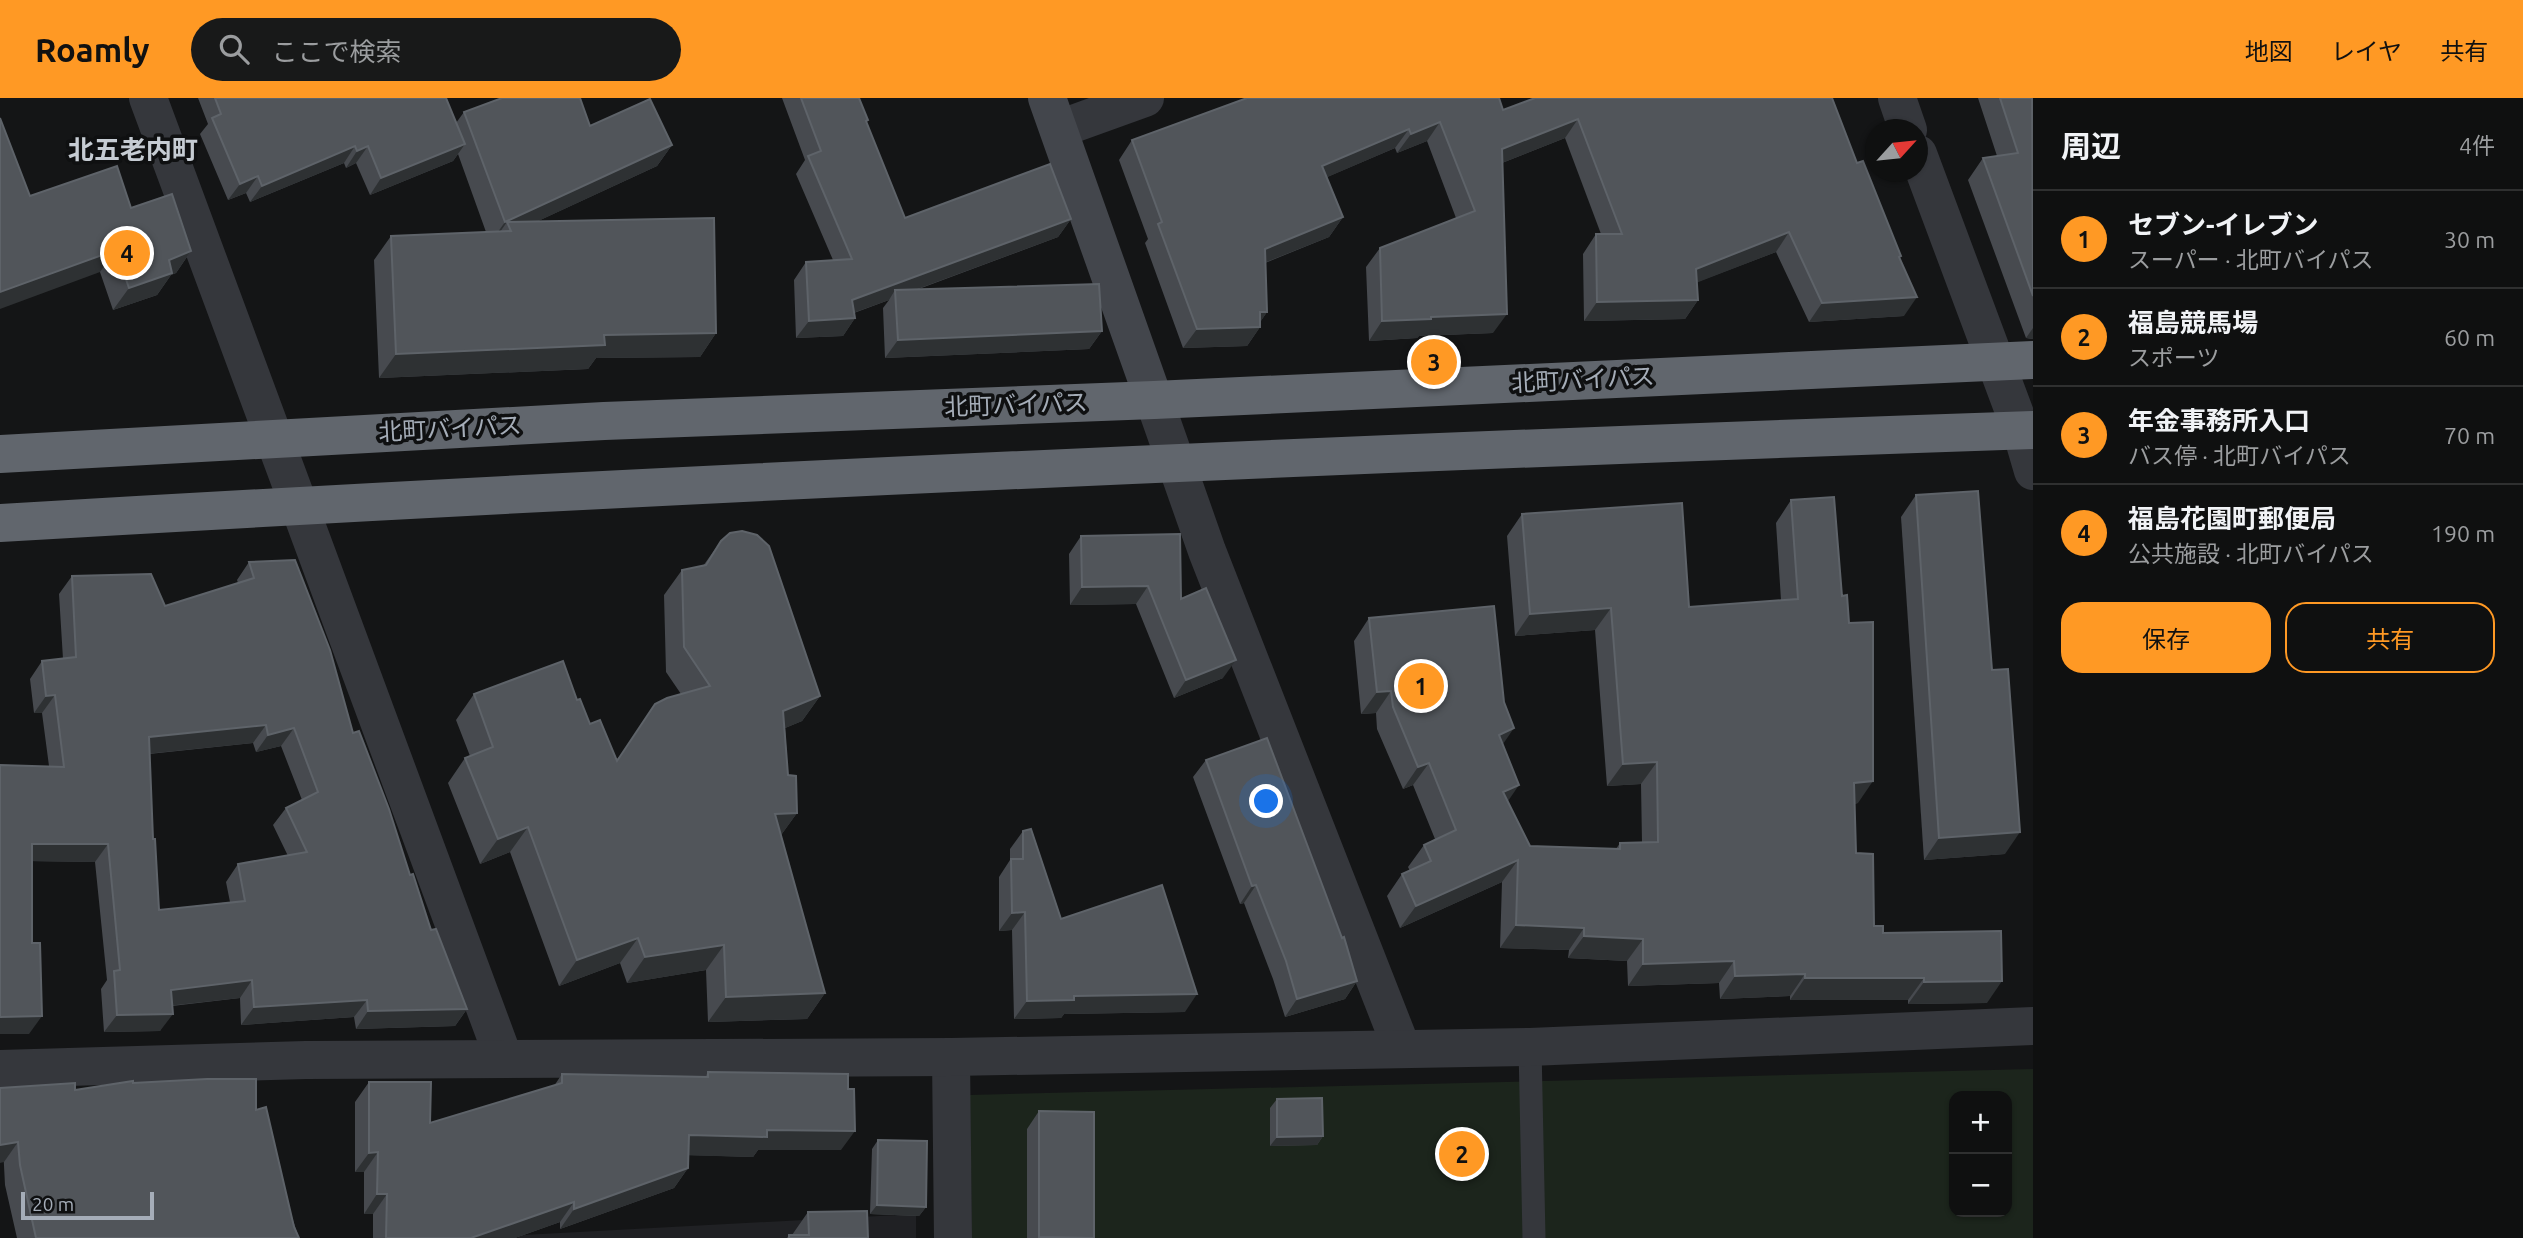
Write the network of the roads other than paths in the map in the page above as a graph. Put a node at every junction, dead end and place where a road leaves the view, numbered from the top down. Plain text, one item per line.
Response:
1 (148, 98) edge
2 (1145, 98) edge
3 (1896, 98) edge
4 (1053, 114) edge
5 (1904, 119) edge
6 (1928, 182) edge
7 (2033, 360) edge
8 (1995, 362) junction
9 (1154, 400) junction
10 (2027, 430) edge
11 (274, 439) junction
12 (0, 454) edge
13 (1175, 464) junction
14 (2033, 471) edge
15 (298, 506) junction
16 (0, 523) edge
17 (2033, 1026) edge
18 (1530, 1047) junction
19 (1402, 1049) junction
20 (951, 1057) junction
21 (504, 1059) junction
22 (0, 1069) edge
23 (953, 1238) edge
24 (1534, 1238) edge

1 - 11 street
2 - 4 street
3 - 5 street
4 - 9 street
6 - 8 street
7 - 8 highway, 北町バイパス
8 - 9 highway, 北町バイパス
8 - 10 street
9 - 11 highway, 北町バイパス
9 - 13 street
10 - 13 highway
10 - 14 street
11 - 12 highway, 北町バイパス
11 - 15 street
13 - 15 highway
13 - 19 street
15 - 16 highway
15 - 21 street
17 - 18 street
18 - 19 street
18 - 24 lane
19 - 20 street
20 - 21 street
20 - 23 street
21 - 22 street

